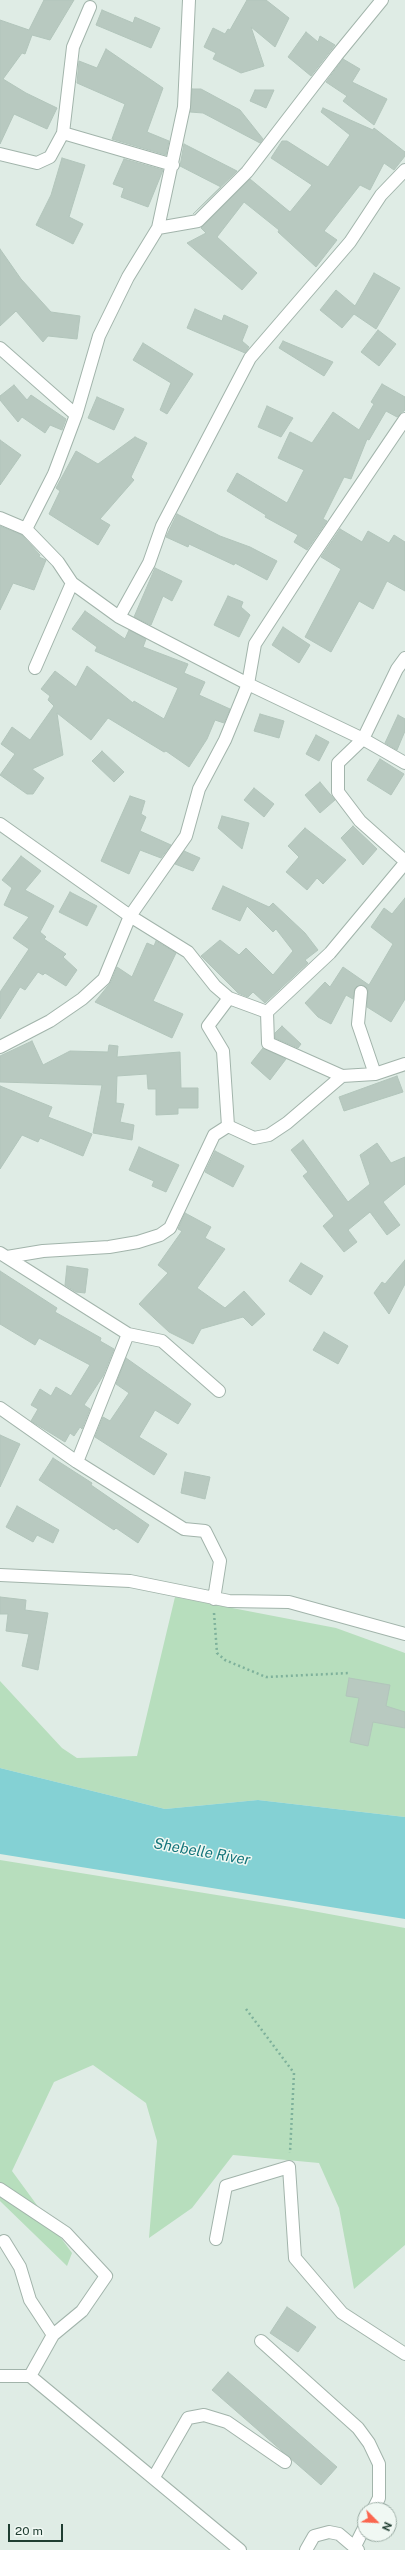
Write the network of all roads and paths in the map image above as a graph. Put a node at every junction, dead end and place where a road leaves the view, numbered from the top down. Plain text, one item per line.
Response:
1 (189, 0) edge
2 (382, 0) edge
3 (90, 7) dead end
4 (63, 134) junction
5 (0, 154) edge
6 (173, 165) junction
7 (405, 170) edge
8 (158, 228) junction
9 (0, 348) edge
10 (76, 415) junction
11 (405, 419) edge
12 (0, 518) edge
13 (26, 529) junction
14 (72, 584) junction
15 (119, 617) junction
16 (405, 658) edge
17 (36, 668) dead end
18 (248, 684) junction
19 (363, 739) junction
20 (405, 763) edge
21 (0, 824) edge
22 (405, 862) edge
23 (130, 916) junction
24 (362, 992) dead end
25 (229, 998) junction
26 (267, 1012) junction
27 (0, 1047) edge
28 (405, 1064) edge
29 (375, 1074) junction
30 (342, 1076) junction
31 (228, 1126) junction
32 (4, 1255) edge
33 (128, 1334) junction
34 (219, 1391) dead end
35 (0, 1408) edge
36 (77, 1462) junction
37 (0, 1575) edge
38 (214, 1599) junction
39 (405, 1634) edge
40 (350, 1673) dead end
41 (246, 2010) dead end
42 (289, 2167) junction
43 (0, 2189) edge
44 (216, 2239) dead end
45 (4, 2241) dead end
46 (53, 2336) junction
47 (261, 2341) dead end
48 (405, 2354) edge
49 (0, 2376) edge
50 (30, 2376) junction
51 (285, 2462) dead end
52 (154, 2477) junction
53 (377, 2502) edge
54 (357, 2548) edge
55 (240, 2550) edge
56 (306, 2550) edge

1 - 6 street
2 - 8 street
3 - 4 street
4 - 5 street
4 - 6 street
6 - 8 street
7 - 15 street
8 - 10 street
9 - 10 street
10 - 13 street
11 - 18 street
12 - 13 street
13 - 14 street
14 - 15 street
14 - 17 street
15 - 18 street
16 - 19 street
18 - 19 street
18 - 23 street
19 - 20 street
19 - 22 street
21 - 23 street
22 - 26 street
23 - 25 street
23 - 27 street
24 - 29 street
25 - 26 street
25 - 31 street
26 - 30 street
28 - 29 street
29 - 30 street
30 - 31 street
31 - 32 street
32 - 33 street
33 - 34 street
33 - 36 street
35 - 36 street
36 - 38 street
37 - 38 street
38 - 39 street
38 - 40 path
41 - 42 path
42 - 44 street
42 - 48 street
43 - 46 street
45 - 46 street
46 - 50 street
47 - 53 street
49 - 50 street
50 - 52 street
51 - 52 street
52 - 55 street
54 - 56 street

